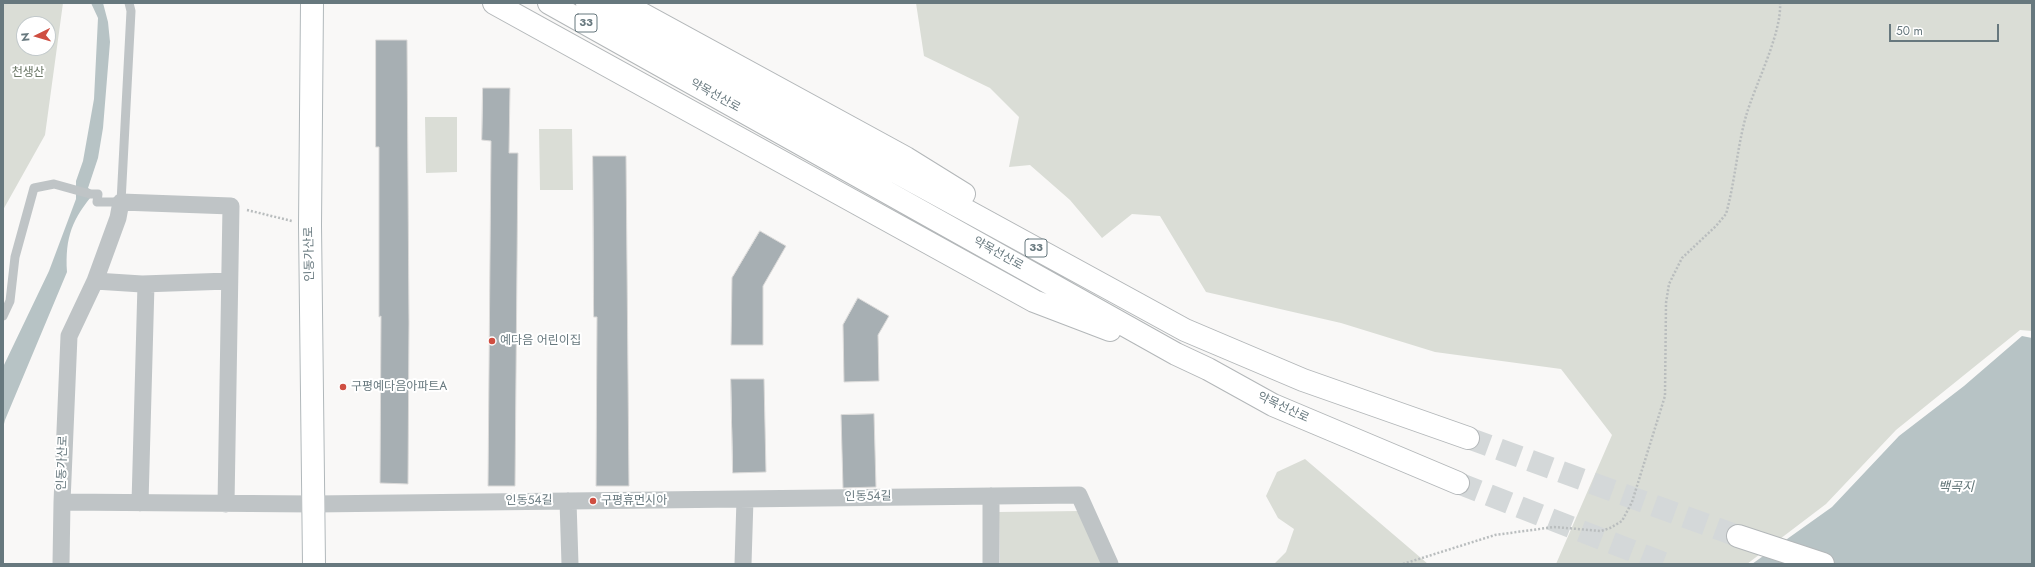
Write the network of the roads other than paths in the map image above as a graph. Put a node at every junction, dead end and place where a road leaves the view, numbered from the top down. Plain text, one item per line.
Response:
1 (129, 3) edge
2 (312, 3) edge
3 (494, 3) edge
4 (549, 3) edge
5 (587, 3) edge
6 (621, 12) edge
7 (121, 202) junction
8 (95, 281) junction
9 (229, 281) junction
10 (146, 284) junction
11 (3, 316) edge
12 (1176, 354) junction
13 (1468, 438) tunnel mouth
14 (1458, 483) tunnel mouth
15 (991, 496) junction
16 (745, 499) junction
17 (568, 501) junction
18 (62, 502) junction
19 (140, 503) junction
20 (226, 504) junction
21 (314, 504) junction
22 (1738, 536) tunnel mouth
23 (61, 564) edge
24 (314, 564) edge
25 (570, 564) edge
26 (743, 564) edge
27 (991, 564) edge
28 (1110, 564) edge
29 (1823, 564) edge

1 - 7 lane
2 - 21 main road, 인동가산로
3 - 12 main road
4 - 12 main road, 약목선산로 / 33
5 - 6 main road, 33
6 - 13 main road
7 - 8 street, 인동가산로
7 - 9 street
7 - 11 lane
8 - 10 street
8 - 18 street, 인동가산로
9 - 10 street
9 - 20 street
10 - 19 street
12 - 14 main road, 약목선산로 / 33
15 - 16 street, 인동54길
15 - 27 street
15 - 28 street, 인동54길
16 - 17 street, 인동54길
16 - 26 street
17 - 21 street, 인동54길
17 - 25 street
18 - 19 street, 인동가산로
18 - 23 street
19 - 20 street, 인동가산로
20 - 21 street, 인동가산로
21 - 24 main road, 인동가산로
22 - 29 main road

